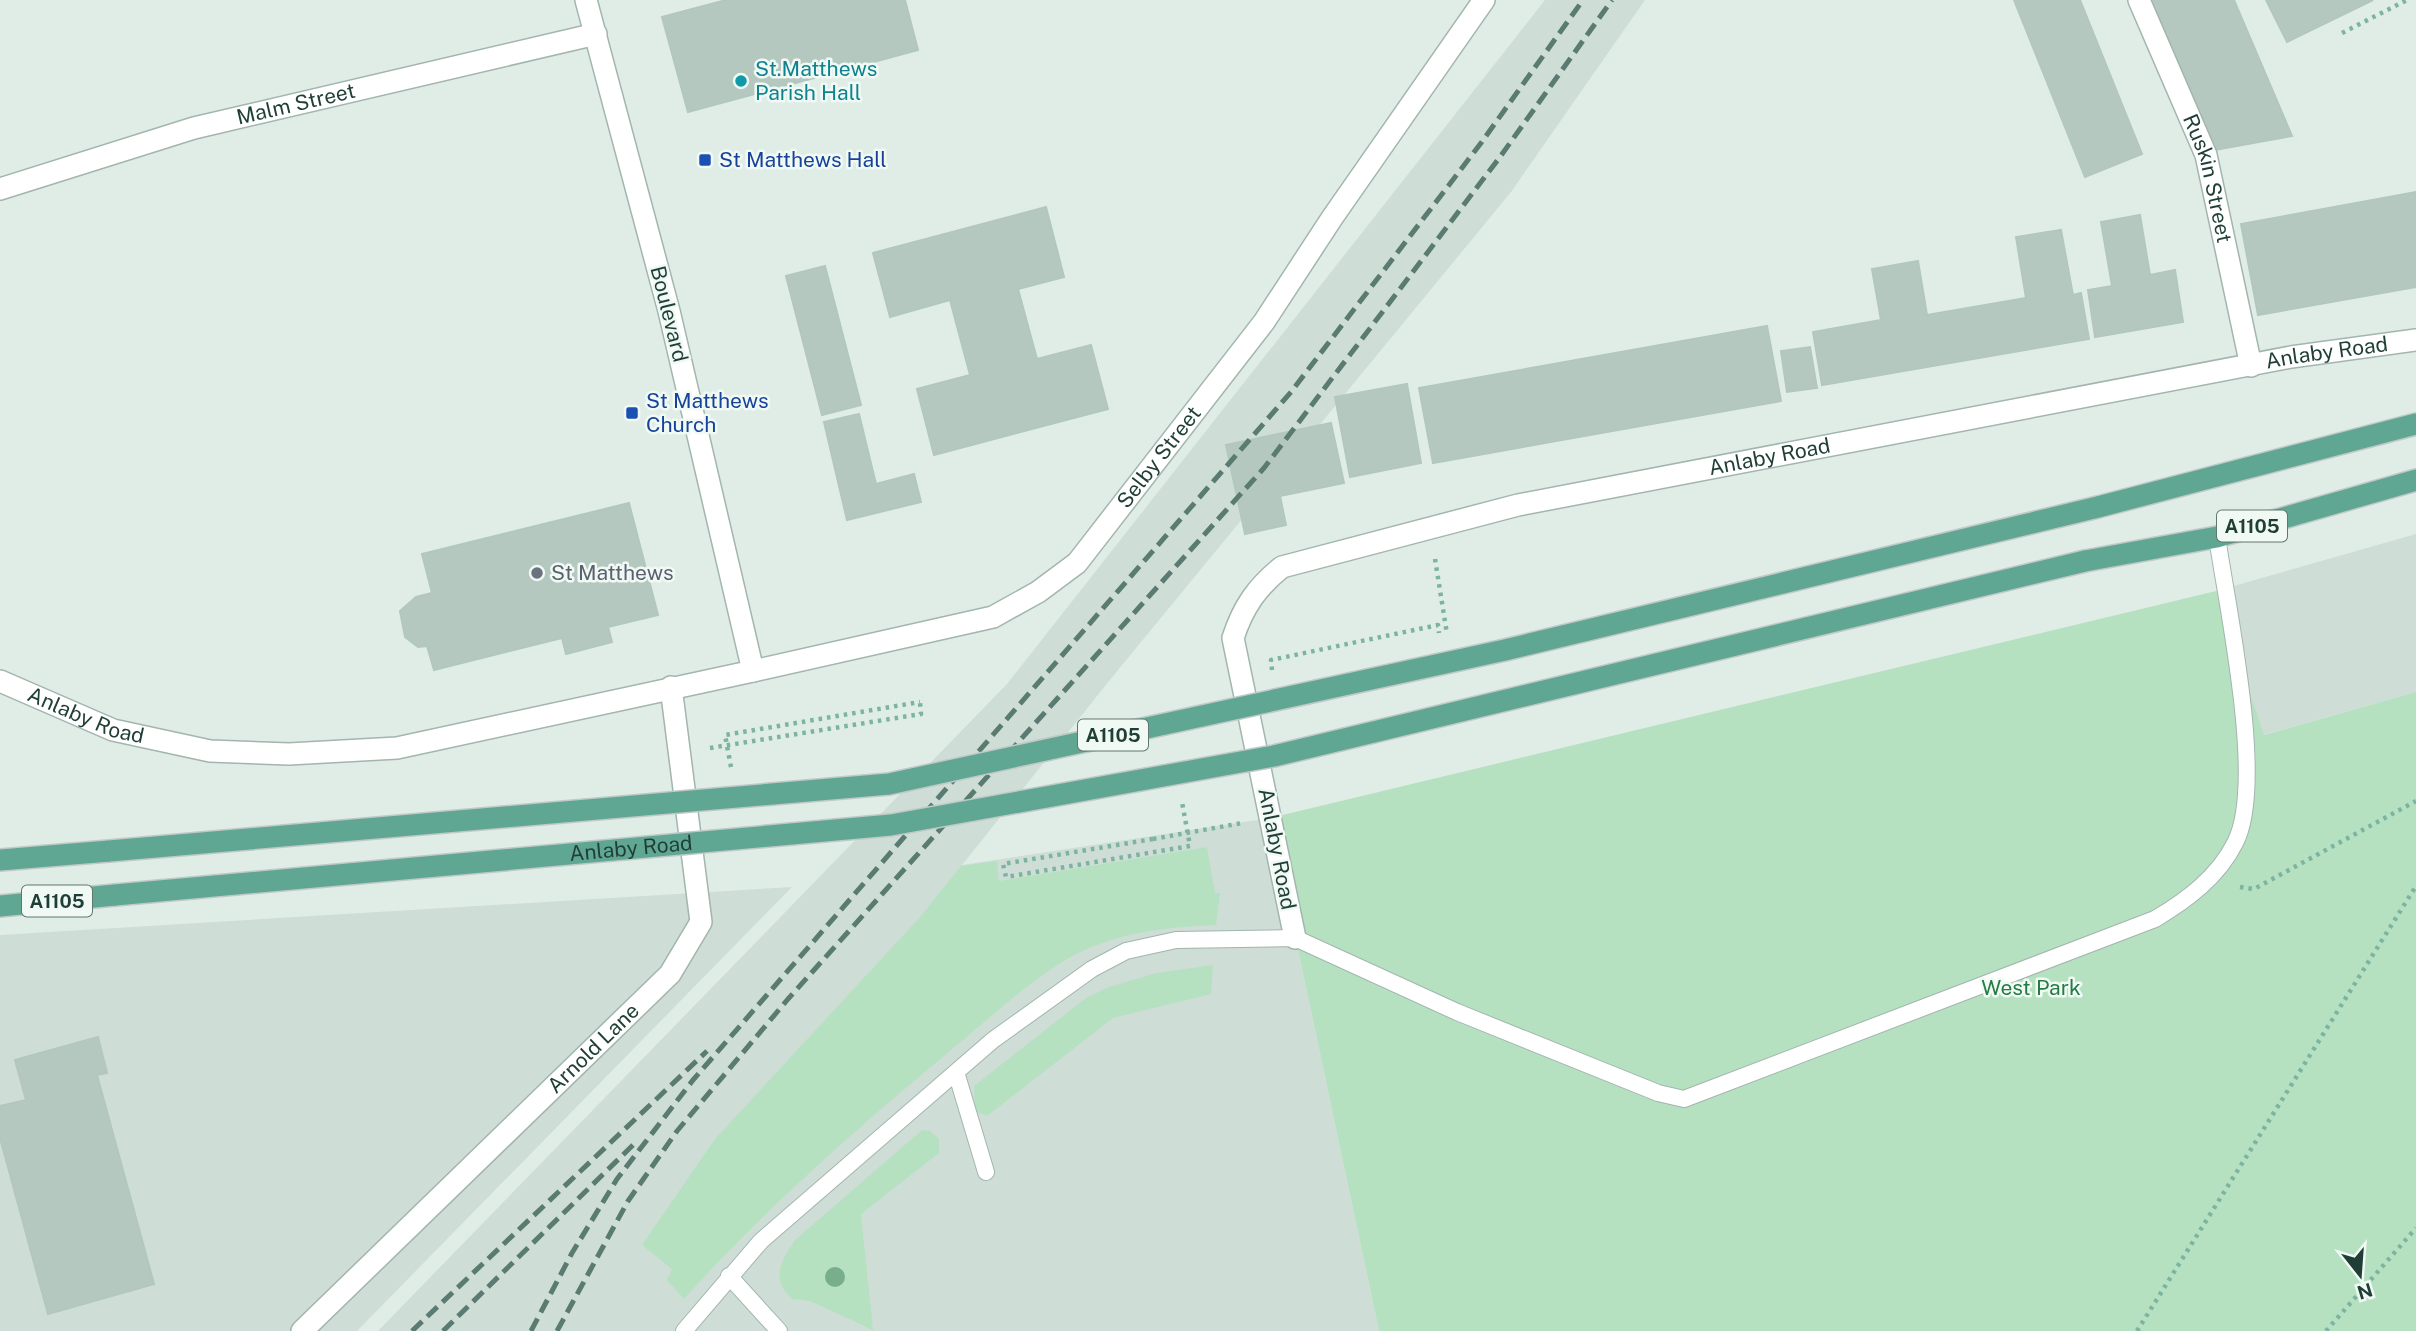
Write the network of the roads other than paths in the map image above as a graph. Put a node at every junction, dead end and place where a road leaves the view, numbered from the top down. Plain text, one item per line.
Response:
1 (586, 0) edge
2 (1484, 0) edge
3 (2139, 0) edge
4 (596, 34) junction
5 (0, 189) edge
6 (2416, 340) edge
7 (2251, 366) junction
8 (2416, 424) edge
9 (2416, 480) edge
10 (2217, 537) junction
11 (753, 671) junction
12 (0, 681) edge
13 (671, 687) junction
14 (0, 860) edge
15 (0, 906) edge
16 (1295, 938) junction
17 (956, 1072) junction
18 (986, 1172) dead end
19 (729, 1276) junction
20 (302, 1331) edge
21 (684, 1331) edge
22 (779, 1331) edge

1 - 4 street, Boulevard
2 - 11 street, Selby Street
3 - 7 street, Ruskin Street
4 - 5 street, Malm Street
4 - 11 street, Boulevard
6 - 7 street, Anlaby Road
7 - 16 street, Anlaby Road
8 - 14 main road, Anlaby Road / A1105, bridge
9 - 10 main road, Anlaby Road / A1105
10 - 15 main road, Anlaby Road / A1105, bridge
10 - 16 lane
11 - 13 street, Selby Street
12 - 13 street, Anlaby Road
13 - 20 street, Arnold Lane
16 - 17 lane
17 - 18 lane
17 - 19 lane
19 - 21 lane
19 - 22 lane

